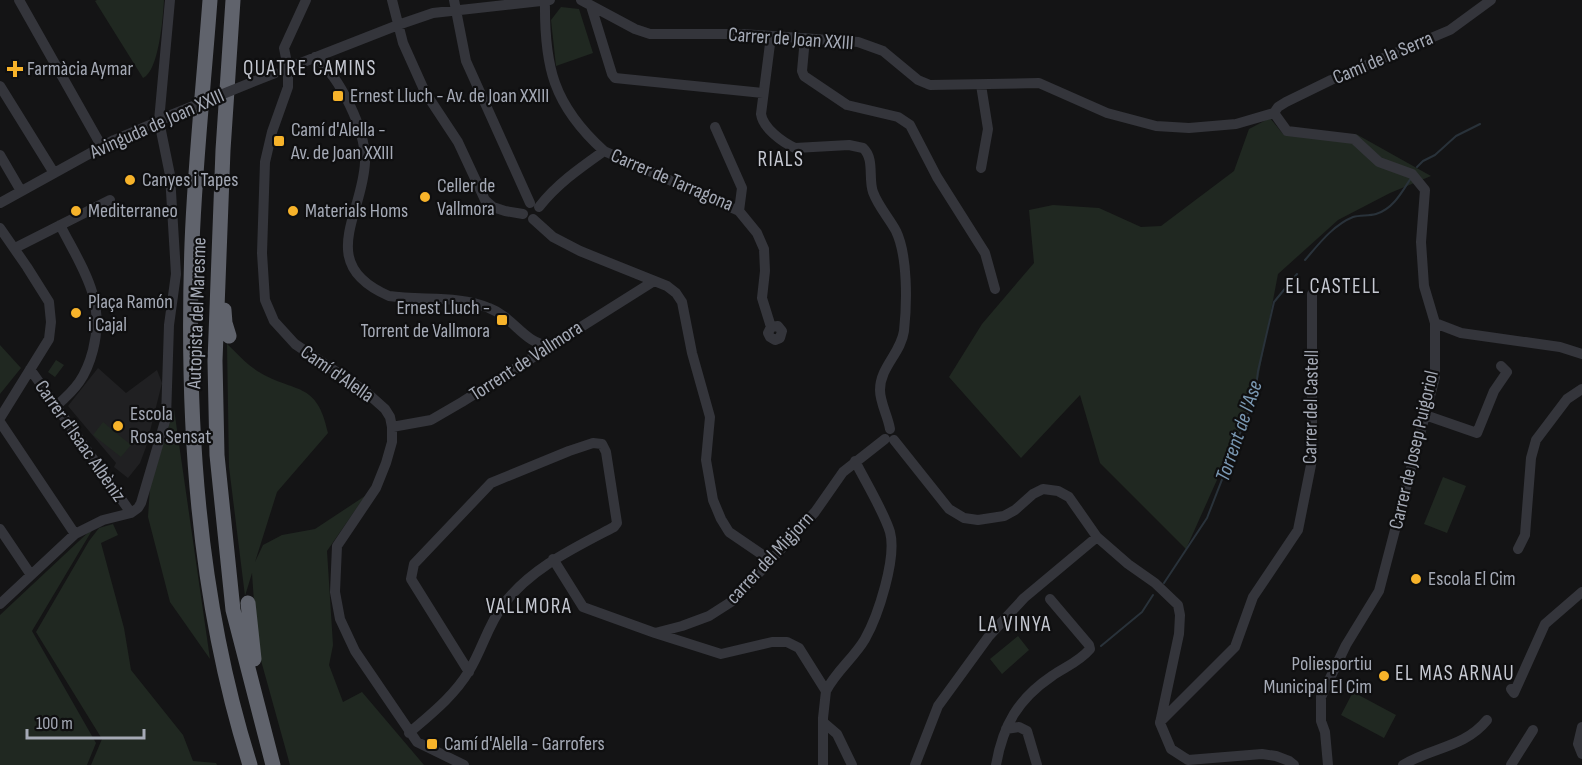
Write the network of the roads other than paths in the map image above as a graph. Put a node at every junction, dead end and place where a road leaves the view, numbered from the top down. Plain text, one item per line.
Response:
1 (20, 0) edge
2 (170, 0) edge
3 (210, 0) edge
4 (233, 0) edge
5 (306, 0) edge
6 (392, 0) edge
7 (545, 0) edge
8 (550, 0) edge
9 (581, 0) edge
10 (1491, 0) edge
11 (593, 3) edge
12 (454, 5) edge
13 (398, 25) junction
14 (771, 36) junction
15 (805, 38) junction
16 (315, 57) junction
17 (288, 68) junction
18 (981, 85) junction
19 (0, 86) edge
20 (764, 93) junction
21 (1274, 113) junction
22 (159, 121) junction
23 (715, 127) dead end
24 (102, 147) junction
25 (224, 150) junction
26 (604, 151) junction
27 (0, 155) edge
28 (981, 168) dead end
29 (54, 172) junction
30 (21, 191) junction
31 (110, 200) dead end
32 (0, 203) edge
33 (534, 205) junction
34 (739, 211) junction
35 (528, 216) junction
36 (60, 225) junction
37 (0, 228) edge
38 (15, 248) junction
39 (654, 281) junction
40 (995, 289) dead end
41 (1312, 294) dead end
42 (1435, 323) junction
43 (771, 327) dead end
44 (229, 336) dead end
45 (528, 339) junction
46 (550, 346) junction
47 (1582, 354) edge
48 (529, 359) junction
49 (1501, 366) dead end
50 (30, 369) junction
51 (1582, 389) edge
52 (56, 406) junction
53 (1425, 415) junction
54 (0, 420) edge
55 (392, 427) junction
56 (890, 436) junction
57 (855, 461) junction
58 (131, 513) junction
59 (0, 529) edge
60 (75, 534) junction
61 (1097, 537) junction
62 (1518, 549) dead end
63 (553, 559) junction
64 (770, 560) junction
65 (31, 575) junction
66 (1582, 592) edge
67 (1050, 599) dead end
68 (248, 603) dead end
69 (0, 604) edge
70 (655, 633) junction
71 (468, 672) junction
72 (1510, 689) dead end
73 (826, 691) junction
74 (1487, 720) dead end
75 (823, 722) junction
76 (1160, 723) junction
77 (1582, 727) edge
78 (1006, 729) junction
79 (1533, 730) dead end
80 (410, 733) junction
81 (1582, 754) edge
82 (250, 765) edge
83 (273, 765) edge
84 (464, 765) edge
85 (823, 765) edge
86 (852, 765) edge
87 (915, 765) edge
88 (996, 765) edge
89 (1037, 765) edge
90 (1294, 765) edge
91 (1328, 765) edge
92 (1403, 765) edge
93 (1511, 765) edge

1 - 24 street
2 - 22 street
3 - 82 highway, Autopista del Maresme
4 - 25 highway, Autopista del Maresme
5 - 17 street, Camí d'Alella
6 - 13 street
7 - 8 street
7 - 12 street
7 - 26 street
9 - 11 street, Carrer de Joan XXIII
10 - 21 street, Camí de la Serra
11 - 14 street, Carrer de Joan XXIII
11 - 20 street
12 - 13 street, Avinguda de Joan XXIII
12 - 33 street
13 - 16 street, Avinguda de Joan XXIII
13 - 35 street
14 - 15 street, Carrer de Joan XXIII
14 - 20 street
15 - 18 street, Carrer de Joan XXIII
15 - 40 street
16 - 17 street, Avinguda de Joan XXIII
16 - 45 street
17 - 22 street, Avinguda de Joan XXIII, bridge
17 - 55 street, Camí d'Alella
18 - 21 street, Carrer de Joan XXIII
18 - 28 street
19 - 29 street
20 - 56 street
21 - 42 street, Carrer de Josep Puigoriol
22 - 24 street, Avinguda de Joan XXIII
22 - 58 street
23 - 34 street, Carrer de Tarragona
24 - 29 street, Avinguda de Joan XXIII
25 - 44 highway
25 - 83 highway, Autopista del Maresme
26 - 33 street, Carrer de Tarragona
26 - 34 street, Carrer de Tarragona
27 - 30 street
29 - 30 street, Avinguda de Joan XXIII
30 - 32 street, Avinguda de Joan XXIII
31 - 36 street
33 - 35 street, Carrer de Tarragona
34 - 43 street
35 - 39 street
36 - 38 street
36 - 52 street
37 - 38 street
38 - 50 street
39 - 46 street, Torrent de Vallmora
39 - 64 street
41 - 76 street, Carrer del Castell
42 - 47 street
42 - 53 street, Carrer de Josep Puigoriol
45 - 46 street
45 - 48 street
46 - 48 street, Torrent de Vallmora
48 - 55 street, Torrent de Vallmora
49 - 53 street
50 - 52 street, Carrer d'Isaac Albèniz
50 - 54 street
51 - 62 street
52 - 58 street, Carrer d'Isaac Albèniz
53 - 91 street, Carrer de Josep Puigoriol
54 - 60 street
55 - 80 street
56 - 57 street, carrer del Migjorn
56 - 61 street
57 - 64 street, carrer del Migjorn
57 - 73 street
58 - 60 street
59 - 65 street
60 - 65 street
61 - 76 street
61 - 87 street
63 - 70 street
63 - 71 street
63 - 71 street
64 - 70 street, carrer del Migjorn
65 - 69 street
66 - 72 street
67 - 78 street
68 - 83 highway
70 - 73 street
71 - 80 street
73 - 75 street
74 - 92 street
75 - 85 street
75 - 86 street
76 - 90 street
77 - 81 street
78 - 88 street
78 - 89 street
79 - 93 street
80 - 84 street

